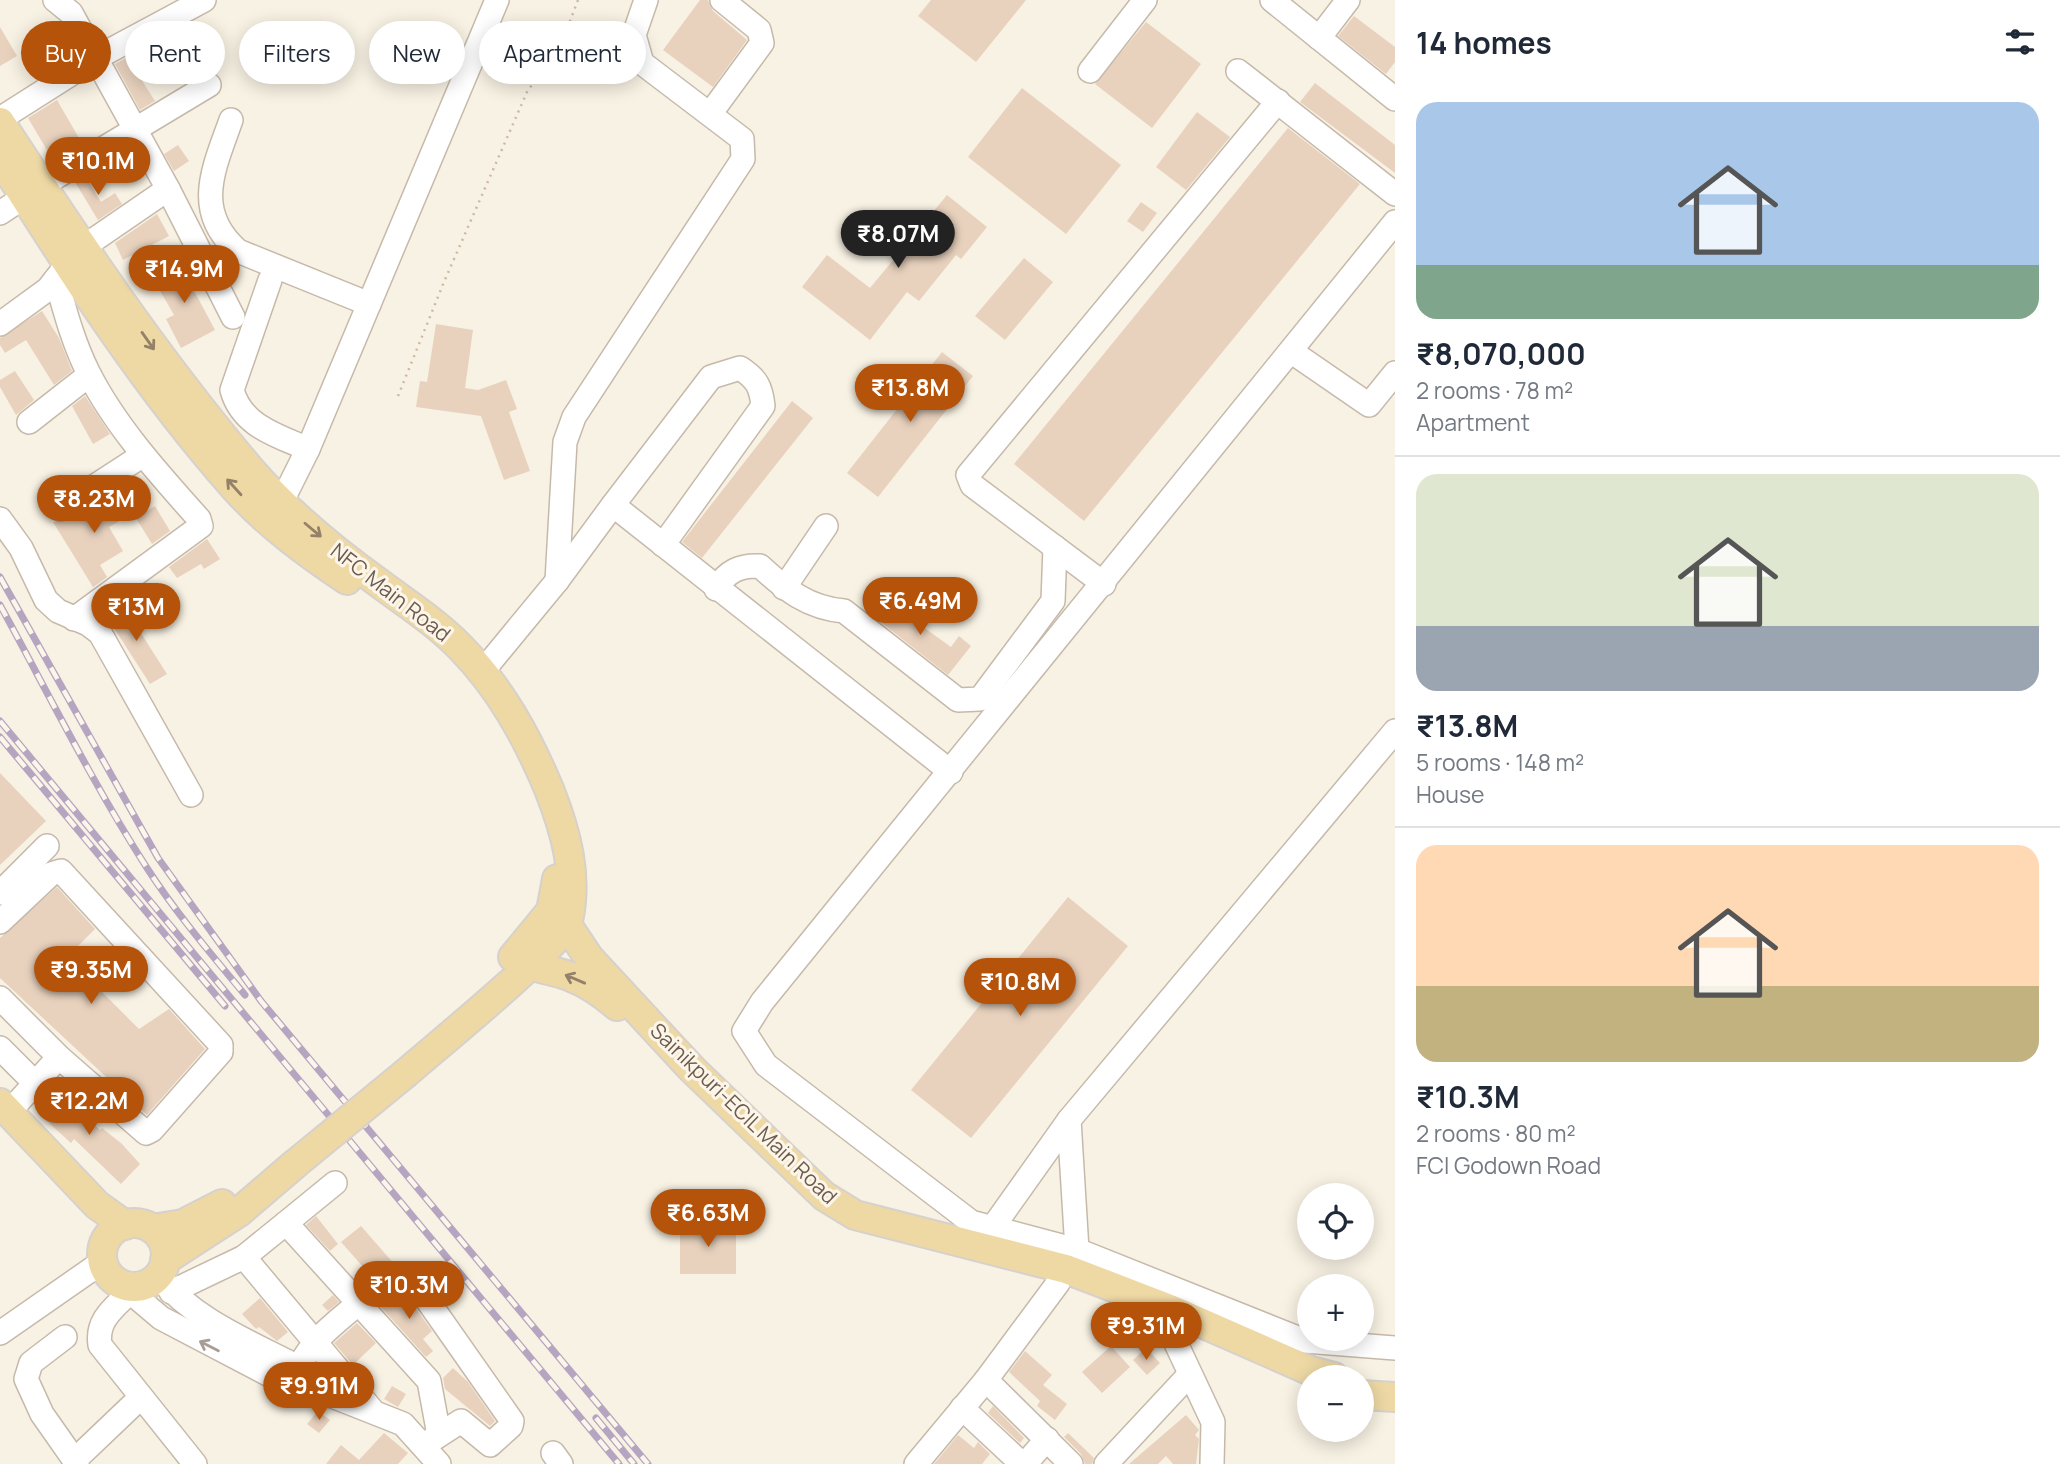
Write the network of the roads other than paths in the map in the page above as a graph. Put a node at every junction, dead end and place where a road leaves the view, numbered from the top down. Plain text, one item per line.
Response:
1 (204, 0) edge
2 (497, 0) edge
3 (646, 0) edge
4 (722, 0) edge
5 (1145, 0) edge
6 (1272, 0) edge
7 (1348, 0) edge
8 (68, 4) edge
9 (174, 8) edge
10 (77, 21) edge
11 (1319, 38) junction
12 (111, 48) edge
13 (1090, 71) dead end
14 (1238, 71) dead end
15 (56, 84) edge
16 (110, 84) edge
17 (209, 85) dead end
18 (1395, 99) edge
19 (1278, 101) junction
20 (710, 114) junction
21 (0, 120) edge
22 (231, 120) dead end
23 (134, 130) junction
24 (0, 158) edge
25 (168, 189) junction
26 (33, 191) junction
27 (1395, 194) edge
28 (0, 212) edge
29 (1395, 222) edge
30 (69, 264) junction
31 (270, 280) dead end
32 (369, 304) junction
33 (233, 317) dead end
34 (0, 324) edge
35 (1292, 352) junction
36 (1395, 373) edge
37 (89, 374) junction
38 (29, 422) dead end
39 (308, 449) junction
40 (143, 455) junction
41 (281, 503) junction
42 (613, 505) junction
43 (60, 509) dead end
44 (0, 519) edge
45 (826, 526) dead end
46 (663, 545) junction
47 (1055, 547) junction
48 (557, 582) junction
49 (1104, 584) junction
50 (784, 588) junction
51 (716, 589) junction
52 (74, 619) junction
53 (482, 672) junction
54 (1395, 731) edge
55 (951, 772) junction
56 (191, 795) dead end
57 (47, 846) dead end
58 (0, 893) edge
59 (559, 918) junction
60 (0, 922) edge
61 (522, 961) junction
62 (0, 998) edge
63 (0, 1048) edge
64 (59, 1057) junction
65 (35, 1083) junction
66 (4, 1118) edge
67 (1069, 1121) junction
68 (291, 1160) junction
69 (335, 1183) dead end
70 (286, 1223) junction
71 (993, 1227) junction
72 (153, 1229) junction
73 (111, 1242) junction
74 (1077, 1250) junction
75 (244, 1256) junction
76 (165, 1276) junction
77 (1058, 1283) junction
78 (126, 1289) junction
79 (357, 1305) junction
80 (1166, 1322) junction
81 (0, 1334) edge
82 (65, 1337) dead end
83 (316, 1341) junction
84 (1395, 1348) edge
85 (1297, 1365) edge
86 (298, 1367) junction
87 (1189, 1375) junction
88 (1297, 1376) edge
89 (1374, 1379) edge
90 (986, 1380) junction
91 (1395, 1380) edge
92 (317, 1390) junction
93 (1374, 1396) edge
94 (1395, 1397) edge
95 (140, 1398) junction
96 (962, 1408) junction
97 (374, 1413) junction
98 (1047, 1439) junction
99 (431, 1440) junction
100 (76, 1463) edge
101 (1111, 1463) edge
102 (195, 1464) edge
103 (439, 1464) edge
104 (917, 1464) edge
105 (1071, 1464) edge
106 (1212, 1464) edge

1 - 9 street
2 - 32 street
3 - 20 street
4 - 20 street
5 - 13 street
6 - 11 street
7 - 11 street
8 - 10 street
9 - 12 street
11 - 18 street
14 - 19 street
15 - 21 street
16 - 23 street
17 - 23 street
19 - 27 street
19 - 47 street
20 - 48 street
21 - 26 main road, NFC Main Road
22 - 32 street
23 - 25 street
23 - 26 street
24 - 26 main road, NFC Main Road
25 - 30 street
25 - 33 street
26 - 28 street
26 - 30 main road, NFC Main Road
29 - 35 street
30 - 34 street
30 - 37 street
30 -> 41 main road, NFC Main Road
59 -> 30 main road, NFC Main Road
31 - 39 street
32 - 39 street
35 - 36 street
35 - 49 street
37 - 38 street
37 - 40 street
39 - 41 street
40 - 43 street
40 - 52 street
41 -> 53 main road, NFC Main Road
42 - 46 street
42 - 46 street
42 - 48 street
44 - 52 street
45 - 50 street
46 - 51 street
47 - 49 street
47 - 50 street
48 - 53 street
49 - 55 street
50 - 51 street
51 - 55 street
52 - 56 street
53 - 59 main road, NFC Main Road
54 - 67 street
55 - 71 street
57 - 58 street
59 - 61 main road
59 - 85 main road, Sainikpuri-ECIL Main Road
60 - 64 street
61 - 68 main road, bridge
77 -> 61 main road, Sainikpuri-ECIL Main Road
62 - 64 street
63 - 65 street
64 - 65 street
65 - 66 street
66 - 73 main road
67 - 71 street
67 - 74 street
68 - 72 main road
68 - 76 main road
69 - 70 street
70 - 75 street
70 - 79 street
71 - 74 street
72 - 73 main road
72 - 76 main road
73 - 78 main road
73 - 81 street
74 - 84 street
75 - 76 street
75 - 83 street
76 - 78 main road
76 - 86 street
77 - 80 main road, Sainikpuri-ECIL Main Road
77 - 90 street
92 -> 78 street
78 - 95 street
79 - 83 street
79 - 99 street
79 - 99 street
80 - 87 street
80 - 88 main road, Sainikpuri-ECIL Main Road
82 - 100 street
83 - 86 street
83 - 97 street
86 - 92 street
87 - 101 street
87 - 106 street
89 - 91 main road
90 - 96 street
90 - 98 street
92 - 97 street
93 - 94 main road
95 - 100 street
95 - 102 street
96 - 98 street
96 - 104 street
97 - 99 street
98 - 105 street
99 - 103 street

